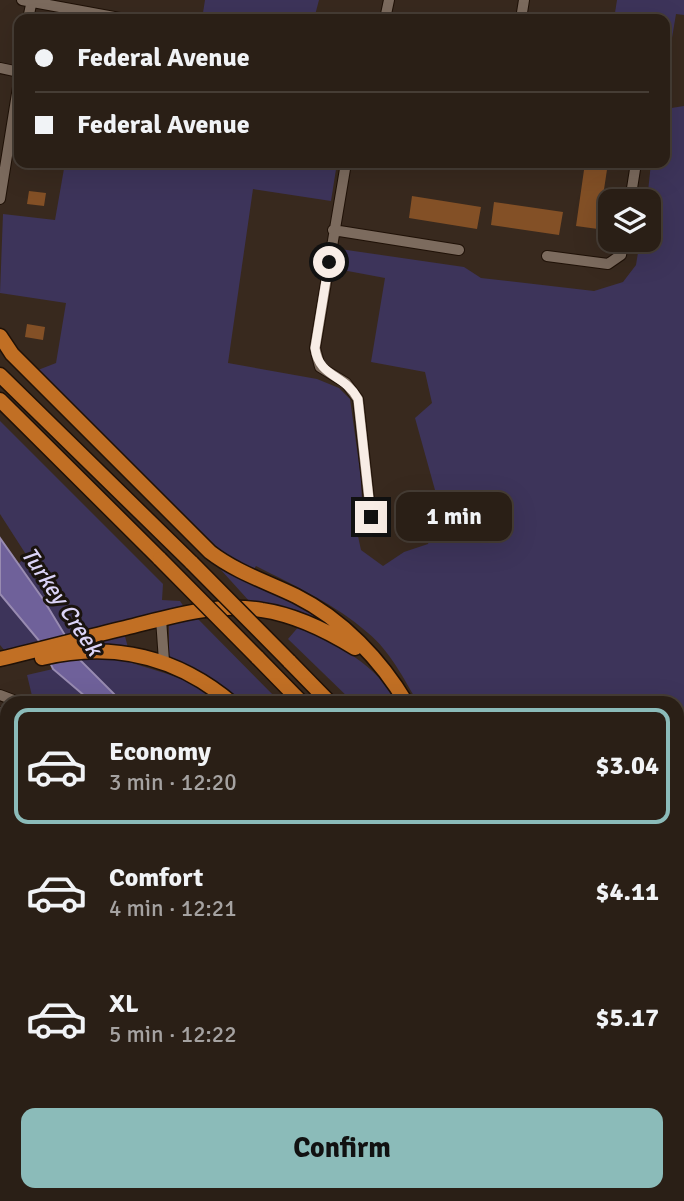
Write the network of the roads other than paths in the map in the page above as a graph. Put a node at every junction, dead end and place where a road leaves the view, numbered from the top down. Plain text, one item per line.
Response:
1 (28, 0) edge
2 (99, 14) edge
3 (14, 112) edge
4 (345, 168) edge
5 (635, 168) edge
6 (632, 189) edge
7 (0, 199) edge
8 (333, 230) junction
9 (459, 250) dead end
10 (622, 252) edge
11 (547, 257) dead end
12 (0, 336) edge
13 (0, 375) edge
14 (0, 400) edge
15 (371, 517) dead end
16 (161, 619) junction
17 (0, 659) edge
18 (164, 661) junction
19 (377, 662) junction
20 (0, 669) edge
21 (223, 696) edge
22 (295, 696) edge
23 (323, 696) edge
24 (401, 696) edge

1 - 2 street
3 - 7 street
4 - 8 street
5 - 6 street
8 - 9 street
8 - 15 street
10 - 11 street
12 - 19 highway
13 - 23 highway, bridge
14 - 22 highway, bridge
16 - 17 highway
16 - 18 street
16 - 19 highway
18 - 20 highway
18 - 21 highway
19 - 24 highway

